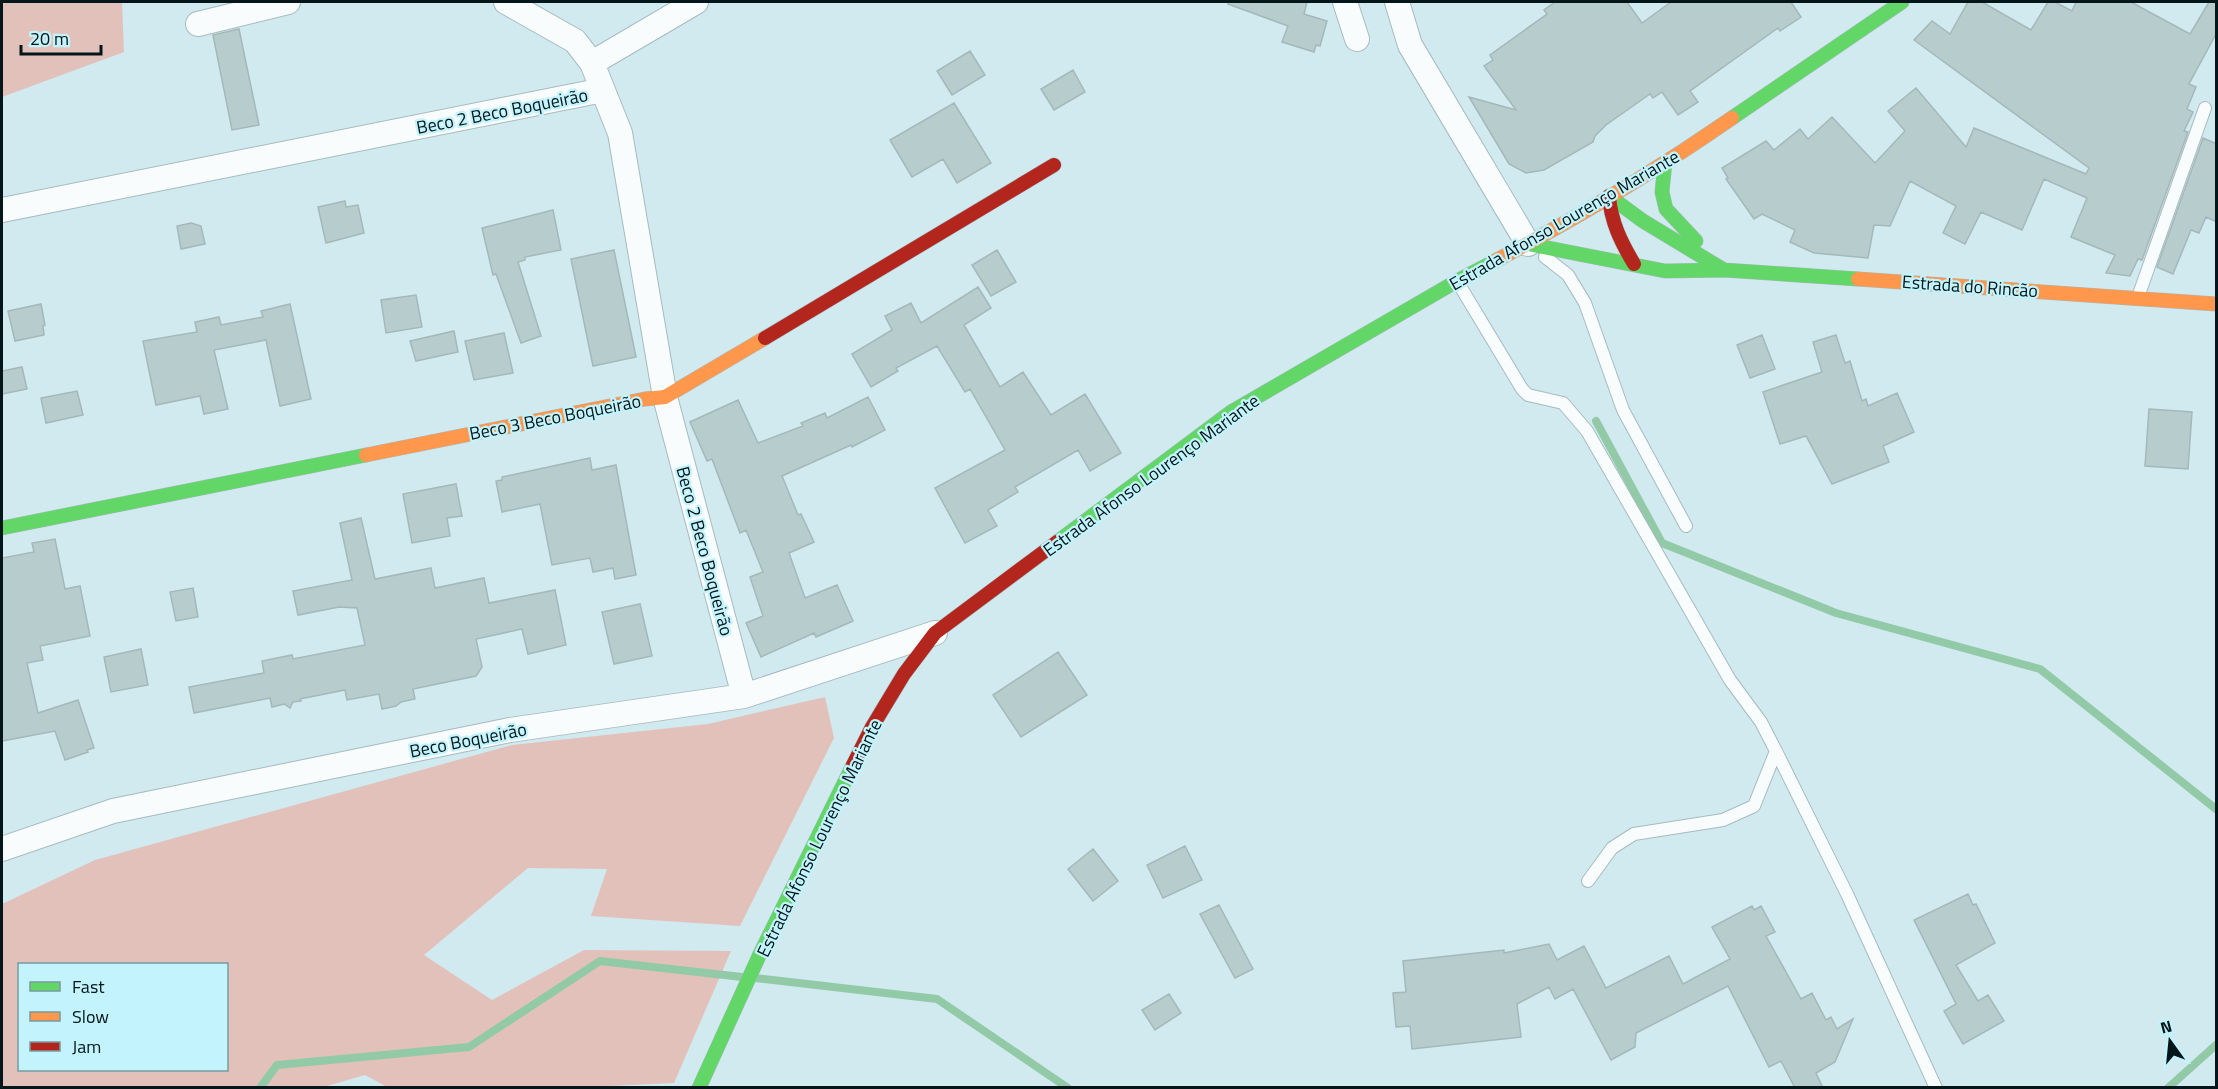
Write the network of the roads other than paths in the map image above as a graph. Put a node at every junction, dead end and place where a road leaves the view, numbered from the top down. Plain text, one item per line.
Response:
1 (288, 2) edge
2 (506, 2) edge
3 (541, 2) edge
4 (696, 2) edge
5 (1345, 2) edge
6 (1397, 2) edge
7 (1902, 2) edge
8 (198, 24) dead end
9 (549, 26) junction
10 (1357, 39) dead end
11 (592, 63) junction
12 (603, 90) junction
13 (2205, 108) dead end
14 (1665, 162) junction
15 (1054, 165) dead end
16 (1609, 196) junction
17 (2, 210) edge
18 (1528, 244) junction
19 (1634, 264) junction
20 (1724, 270) junction
21 (1457, 281) junction
22 (2138, 297) junction
23 (2217, 304) edge
24 (665, 397) junction
25 (1686, 526) dead end
26 (2, 528) edge
27 (935, 633) junction
28 (744, 696) junction
29 (1776, 751) junction
30 (2, 849) edge
31 (1588, 881) dead end
32 (699, 1088) edge
33 (1936, 1088) edge

1 - 8 street
2 - 9 street
3 - 9 street
4 - 11 street
5 - 10 street
6 - 18 street
7 - 14 street, Estrada Afonso Lourenço Mariante
9 - 11 street
11 - 12 street
12 - 17 street, Beco 2 Beco Boqueirão
12 - 24 street, Beco 2 Beco Boqueirão
13 - 22 lane
14 - 16 street, Estrada Afonso Lourenço Mariante
14 - 20 street
15 - 24 street, Beco 3 Beco Boqueirão
16 - 18 street, Estrada Afonso Lourenço Mariante
16 - 19 street
16 - 20 street, Estrada do Rincão
18 - 19 street, Estrada do Rincão
18 - 21 street, Estrada Afonso Lourenço Mariante
18 - 25 lane
19 - 20 street, Estrada do Rincão
20 - 22 street, Estrada do Rincão
21 - 27 street, Estrada Afonso Lourenço Mariante
21 - 29 lane
22 - 23 street, Estrada do Rincão
24 - 26 street, Beco 3 Beco Boqueirão
24 - 28 street, Beco 2 Beco Boqueirão
27 - 28 street, Beco Boqueirão
27 - 32 street, Estrada Afonso Lourenço Mariante
28 - 30 street, Beco Boqueirão
29 - 31 lane
29 - 33 lane

